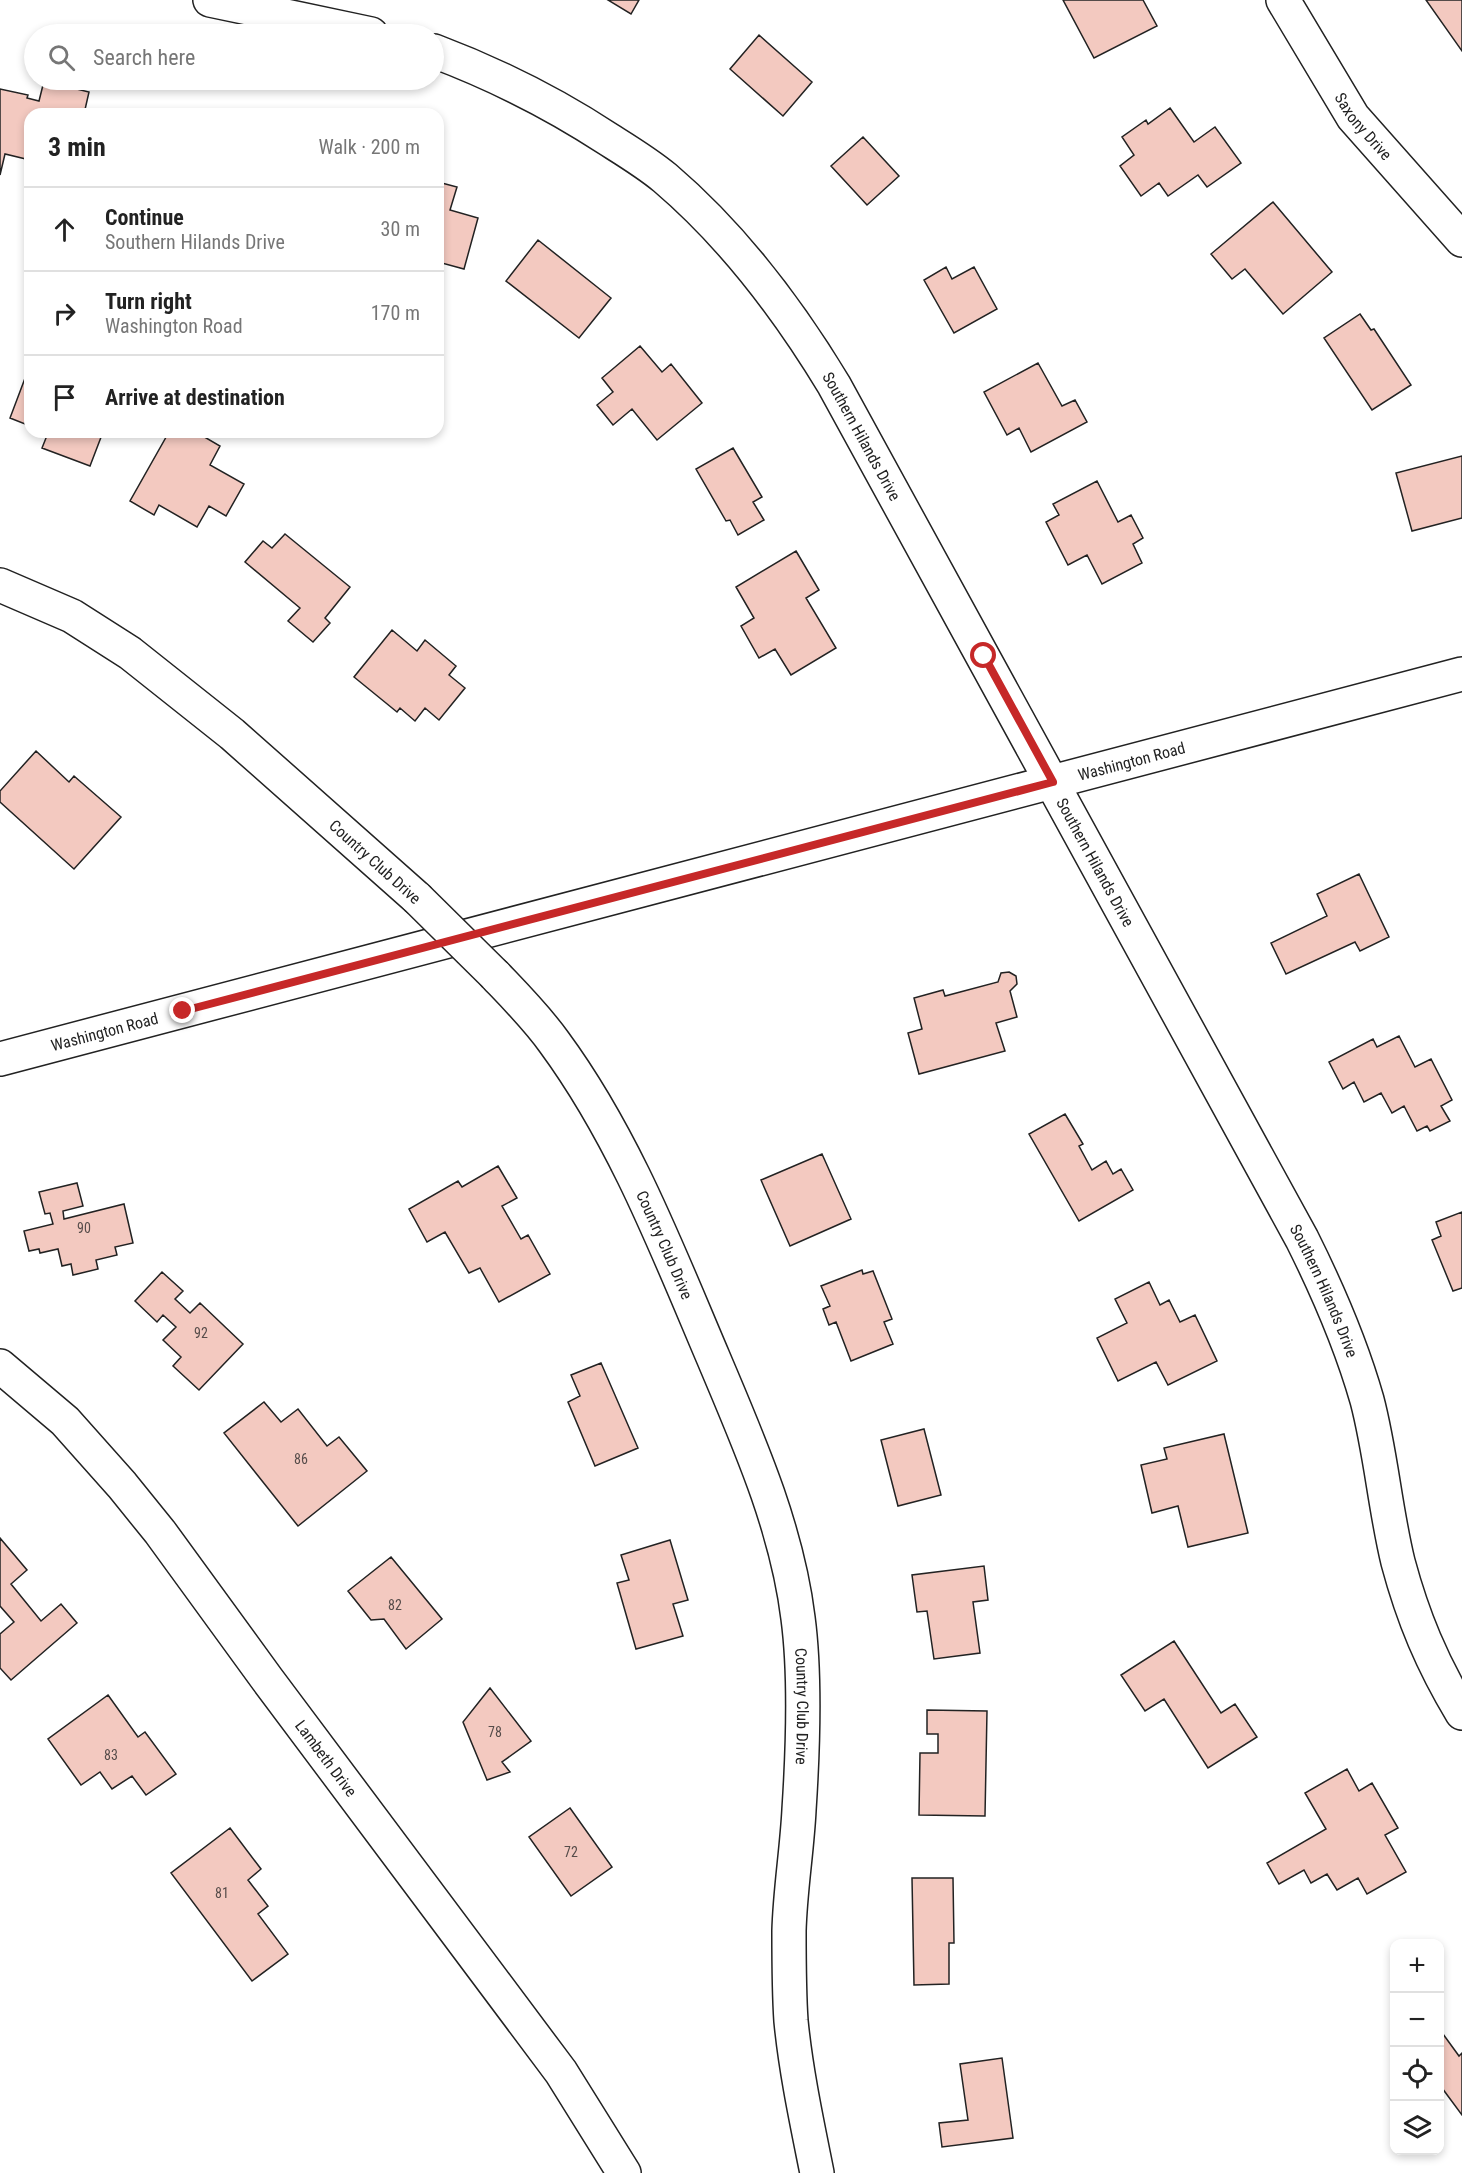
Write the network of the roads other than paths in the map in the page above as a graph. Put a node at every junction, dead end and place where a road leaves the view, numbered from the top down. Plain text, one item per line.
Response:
1 (210, 0) edge
2 (1283, 0) edge
3 (324, 24) edge
4 (444, 55) edge
5 (1462, 240) edge
6 (0, 585) edge
7 (1462, 674) edge
8 (1053, 782) junction
9 (0, 1059) edge
10 (0, 1366) edge
11 (1462, 1713) edge
12 (624, 2173) edge
13 (817, 2173) edge

1 - 3 street
2 - 5 street, Saxony Drive
4 - 8 street, Southern Hilands Drive
6 - 13 street, Country Club Drive, bridge
7 - 8 street, Washington Road
8 - 9 street, Washington Road
8 - 11 street, Southern Hilands Drive
10 - 12 street, Lambeth Drive

